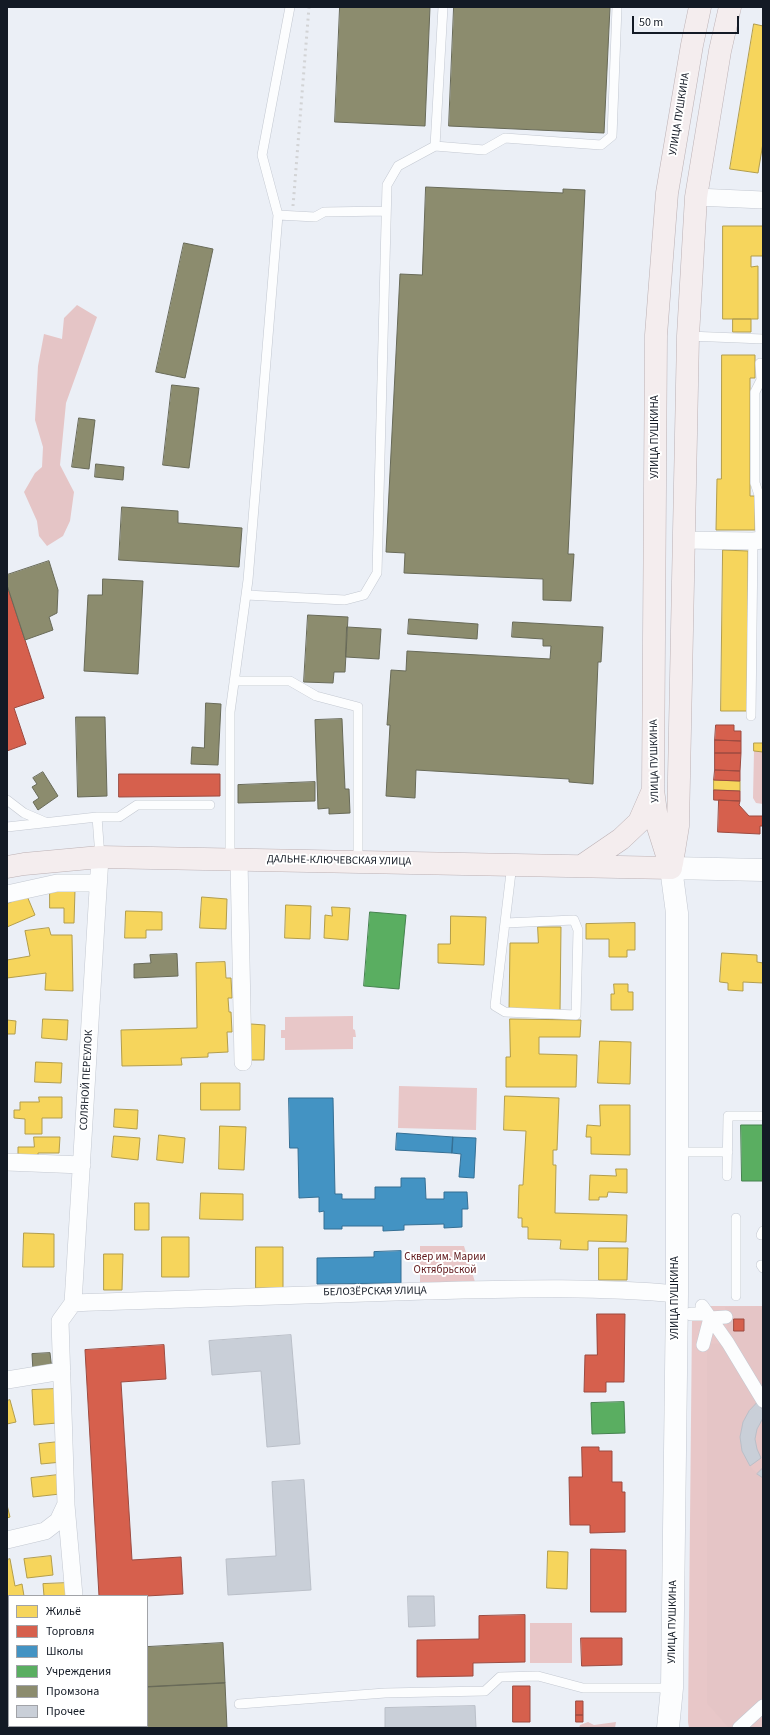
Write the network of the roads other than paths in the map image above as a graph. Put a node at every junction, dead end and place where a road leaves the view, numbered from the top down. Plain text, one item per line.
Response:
1 (290, 7) edge
2 (442, 7) edge
3 (617, 7) edge
4 (700, 7) edge
5 (730, 7) edge
6 (436, 146) junction
7 (696, 197) junction
8 (763, 200) edge
9 (386, 211) junction
10 (278, 215) junction
11 (688, 336) junction
12 (763, 339) edge
13 (760, 363) dead end
14 (683, 540) junction
15 (759, 540) edge
16 (246, 595) junction
17 (234, 681) junction
18 (751, 716) dead end
19 (653, 790) junction
20 (7, 800) edge
21 (210, 805) dead end
22 (97, 817) junction
23 (46, 823) junction
24 (7, 827) edge
25 (100, 857) junction
26 (234, 859) junction
27 (358, 861) junction
28 (512, 864) junction
29 (583, 865) junction
30 (7, 867) edge
31 (671, 868) junction
32 (763, 870) edge
33 (98, 883) junction
34 (7, 894) edge
35 (505, 923) junction
36 (242, 1062) dead end
37 (763, 1116) edge
38 (676, 1152) junction
39 (728, 1152) junction
40 (7, 1162) edge
41 (82, 1165) junction
42 (727, 1176) dead end
43 (736, 1218) dead end
44 (676, 1294) junction
45 (736, 1296) dead end
46 (73, 1303) junction
47 (726, 1317) dead end
48 (62, 1371) junction
49 (7, 1380) edge
50 (763, 1400) edge
51 (66, 1504) junction
52 (7, 1540) edge
53 (74, 1595) edge
54 (672, 1688) junction
55 (239, 1704) dead end
56 (763, 1706) edge
57 (746, 1723) edge
58 (668, 1728) edge

1 - 10 lane
2 - 6 lane
3 - 6 lane
4 - 19 main road, УЛИЦА ПУШКИНА
5 - 7 main road, УЛИЦА ПУШКИНА
6 - 9 lane
7 - 8 street
7 - 11 main road, УЛИЦА ПУШКИНА
9 - 10 lane
9 - 16 lane
10 - 16 lane
11 - 12 lane
11 - 14 main road, УЛИЦА ПУШКИНА
13 - 15 lane
14 - 15 street
14 - 31 main road, УЛИЦА ПУШКИНА
15 - 18 lane
16 - 17 lane
17 - 26 lane
17 - 27 lane
19 - 29 main road
19 - 31 main road, УЛИЦА ПУШКИНА
20 - 23 lane
21 - 22 lane
22 - 23 lane
22 - 25 lane
23 - 24 lane
25 - 26 main road, ДАЛЬНЕ-КЛЮЧЕВСКАЯ УЛИЦА
25 - 30 main road, ДАЛЬНЕ-КЛЮЧЕВСКАЯ УЛИЦА
25 - 33 street, СОЛЯНОЙ ПЕРЕУЛОК
26 - 27 main road, ДАЛЬНЕ-КЛЮЧЕВСКАЯ УЛИЦА
26 - 36 street
27 - 28 main road, ДАЛЬНЕ-КЛЮЧЕВСКАЯ УЛИЦА
28 - 29 main road, ДАЛЬНЕ-КЛЮЧЕВСКАЯ УЛИЦА
28 - 35 lane
29 - 31 main road, ДАЛЬНЕ-КЛЮЧЕВСКАЯ УЛИЦА
31 - 32 main road
31 - 38 main road, УЛИЦА ПУШКИНА
33 - 34 street
33 - 41 street, СОЛЯНОЙ ПЕРЕУЛОК
35 - 35 lane
37 - 39 lane
38 - 39 lane
38 - 44 main road, УЛИЦА ПУШКИНА
39 - 42 lane
40 - 41 street
41 - 46 street, СОЛЯНОЙ ПЕРЕУЛОК
43 - 45 lane
44 - 46 street, БЕЛОЗЁРСКАЯ УЛИЦА
44 - 54 main road, УЛИЦА ПУШКИНА
46 - 48 street
47 - 50 street
48 - 49 street
48 - 51 street
51 - 52 street
51 - 53 street
54 - 55 lane
54 - 58 main road, УЛИЦА ПУШКИНА
56 - 57 street

